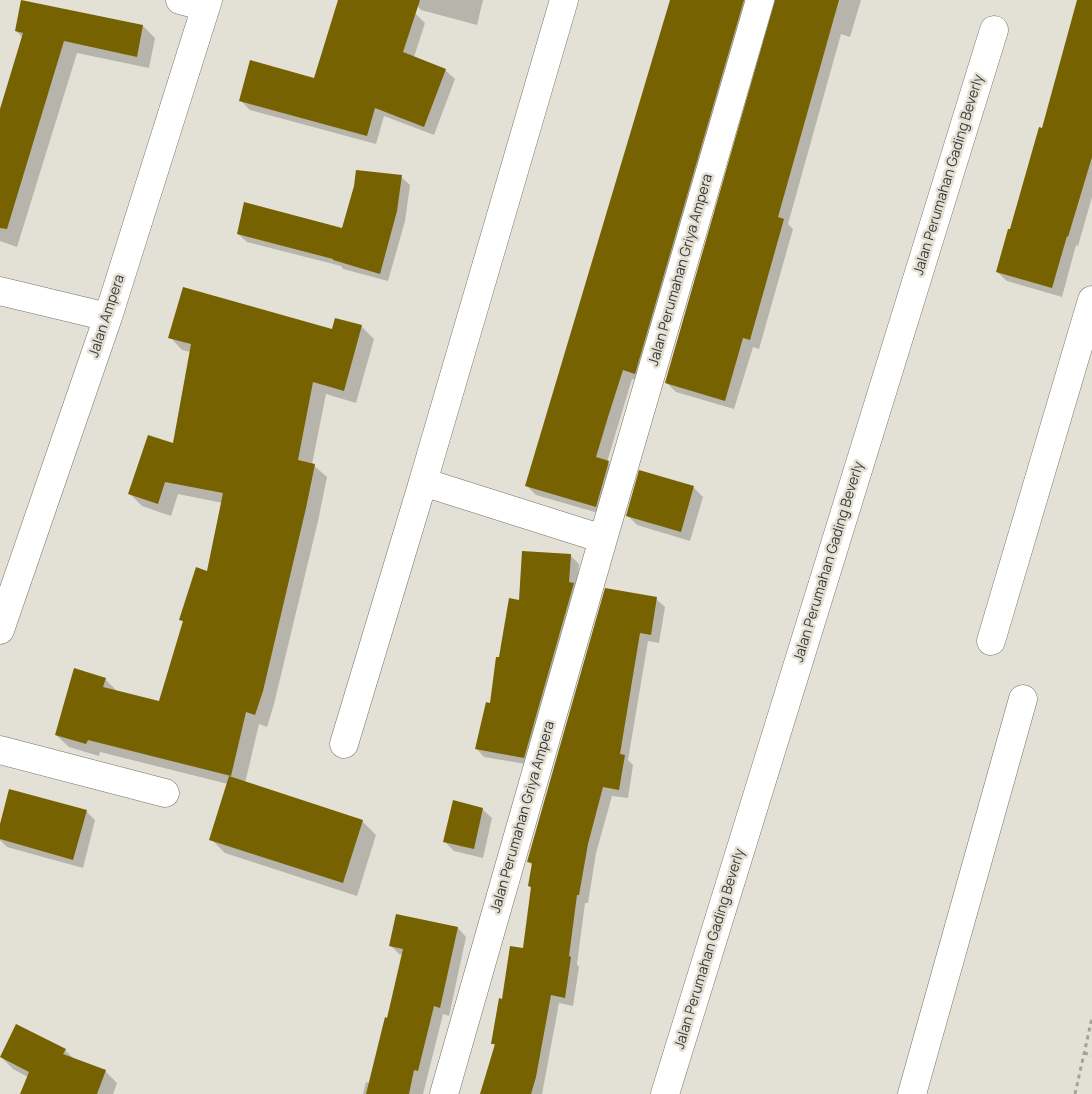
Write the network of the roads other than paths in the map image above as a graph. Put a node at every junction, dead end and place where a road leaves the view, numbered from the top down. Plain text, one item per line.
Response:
1 (180, 0) edge
2 (564, 0) edge
3 (760, 0) edge
4 (207, 3) edge
5 (994, 30) dead end
6 (0, 291) edge
7 (1092, 300) edge
8 (108, 317) junction
9 (422, 482) junction
10 (603, 540) junction
11 (0, 630) edge
12 (991, 641) dead end
13 (1023, 699) dead end
14 (344, 744) dead end
15 (0, 750) edge
16 (165, 793) dead end
17 (444, 1094) edge
18 (665, 1094) edge
19 (912, 1094) edge

1 - 4 street
2 - 9 street
3 - 10 street, Jalan Perumahan Griya Ampera
4 - 8 street, Jalan Ampera
5 - 18 street, Jalan Perumahan Gading Beverly
6 - 8 street
7 - 12 street
8 - 11 street, Jalan Ampera
9 - 10 street
9 - 14 street
10 - 17 street, Jalan Perumahan Griya Ampera
13 - 19 street
15 - 16 street

